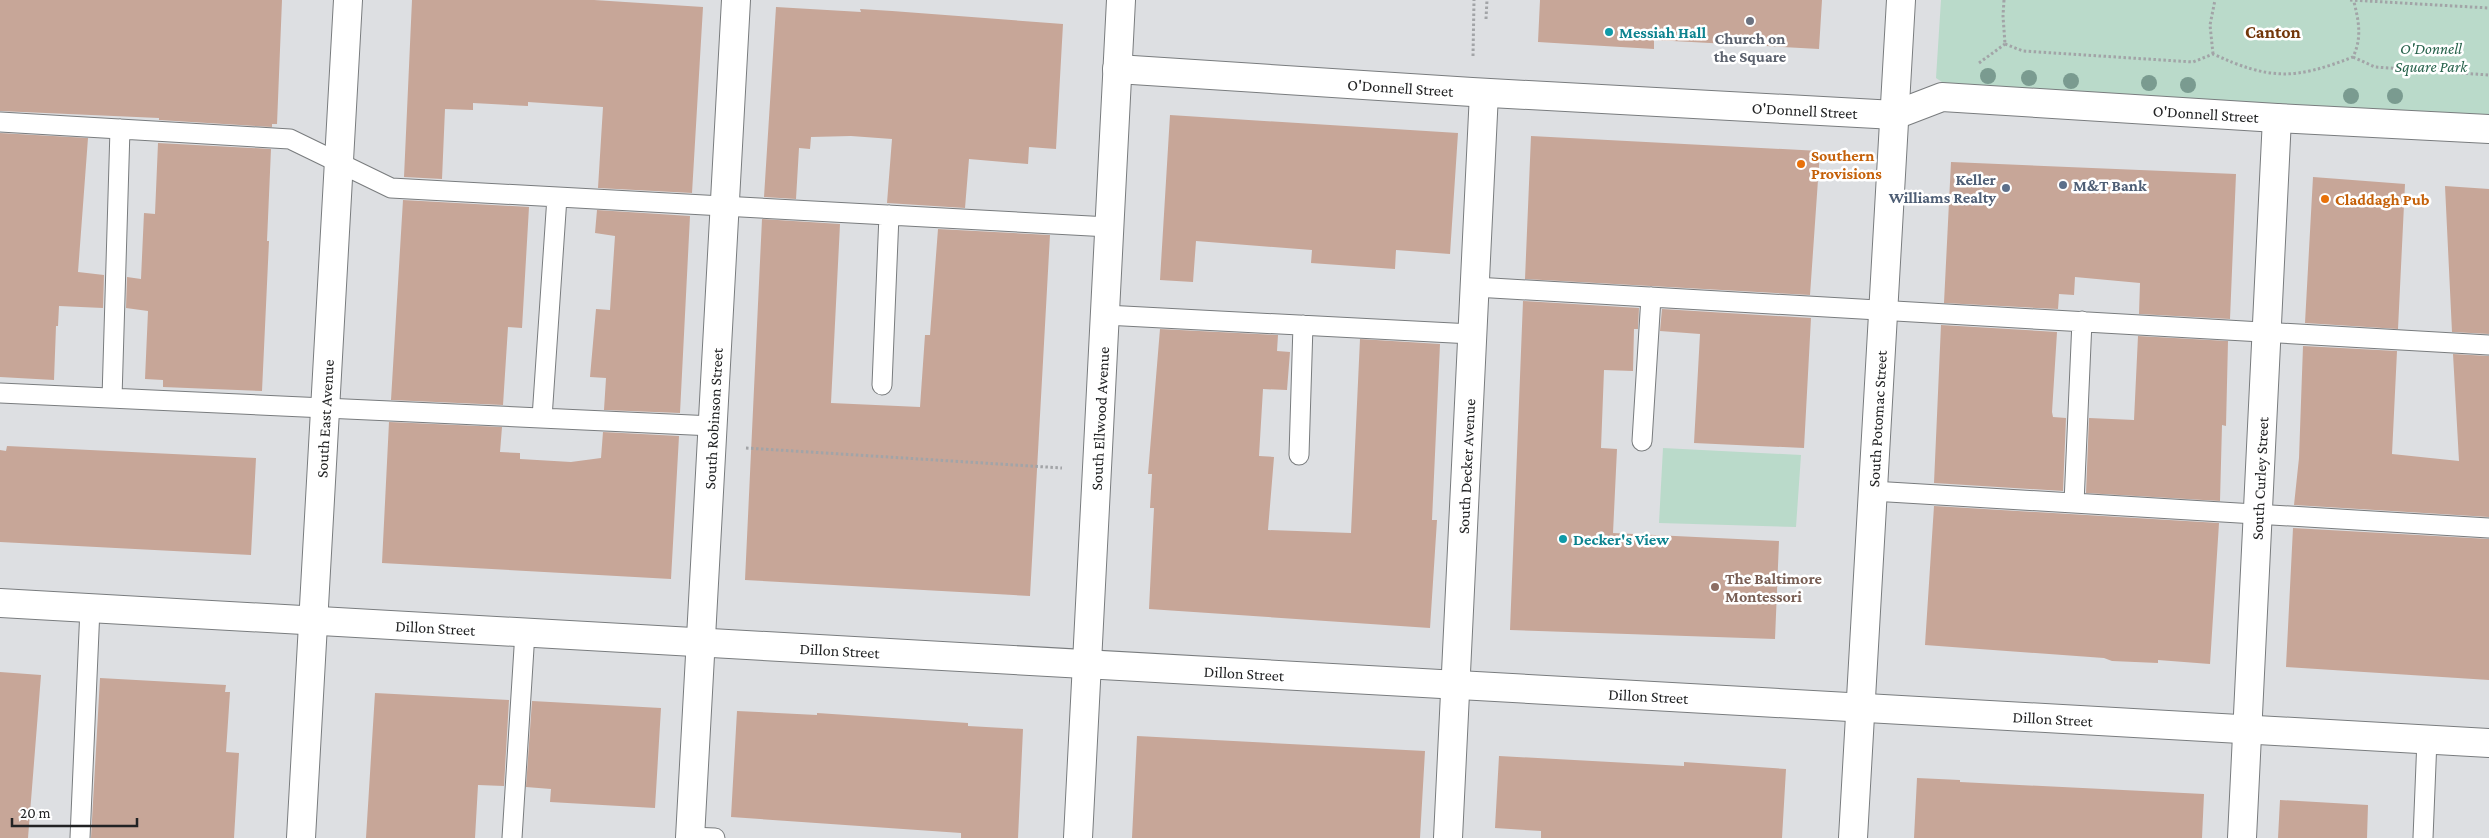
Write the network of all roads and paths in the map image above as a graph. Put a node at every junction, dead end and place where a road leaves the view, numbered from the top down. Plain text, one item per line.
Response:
1 (348, 0) edge
2 (736, 0) edge
3 (1121, 0) edge
4 (1474, 0) edge
5 (1487, 0) edge
6 (1902, 0) edge
7 (2004, 0) edge
8 (2215, 0) edge
9 (2350, 0) edge
10 (2354, 2) junction
11 (2489, 8) edge
12 (1486, 19) dead end
13 (1473, 49) dead end
14 (2213, 54) junction
15 (2353, 57) junction
16 (1117, 69) junction
17 (2489, 75) edge
18 (1484, 93) junction
19 (1895, 115) junction
20 (2277, 118) junction
21 (0, 122) edge
22 (120, 129) junction
23 (2489, 129) edge
24 (339, 163) junction
25 (557, 197) junction
26 (725, 206) junction
27 (889, 215) junction
28 (1109, 227) junction
29 (1475, 287) junction
30 (1652, 297) junction
31 (1884, 310) junction
32 (1105, 315) junction
33 (2082, 321) junction
34 (1304, 325) junction
35 (2267, 332) junction
36 (1472, 334) junction
37 (2489, 345) edge
38 (882, 385) dead end
39 (0, 393) edge
40 (112, 398) junction
41 (325, 408) junction
42 (542, 418) junction
43 (712, 436) junction
44 (1642, 441) dead end
45 (1299, 455) dead end
46 (1097, 470) junction
47 (1872, 490) junction
48 (2074, 503) junction
49 (2258, 514) junction
50 (2489, 528) edge
51 (0, 603) edge
52 (90, 608) junction
53 (313, 620) junction
54 (525, 632) junction
55 (701, 642) junction
56 (1087, 664) junction
57 (1456, 685) junction
58 (1861, 707) junction
59 (2247, 730) junction
60 (2427, 740) junction
61 (2489, 743) edge
62 (80, 838) edge
63 (301, 838) edge
64 (512, 838) edge
65 (699, 838) edge
66 (1078, 838) edge
67 (1448, 838) edge
68 (1853, 838) edge
69 (2242, 838) edge
70 (2423, 838) edge

1 - 24 street, South East Avenue
2 - 26 street, South Robinson Street
3 - 16 street, South Ellwood Avenue
4 - 13 path
5 - 12 path
6 - 19 street, South Potomac Street
7 - 14 path
8 - 14 path
9 - 10 path
10 - 11 path
10 - 15 path
14 - 15 path
15 - 17 path
16 - 18 street, O'Donnell Street
16 - 28 street, South Ellwood Avenue
18 - 19 street, O'Donnell Street
18 - 29 street, South Decker Avenue
19 - 20 street, O'Donnell Street
19 - 31 street, South Potomac Street
20 - 23 street, O'Donnell Street
20 - 35 street, South Curley Street
21 - 22 lane
22 - 24 lane
22 - 40 lane
24 - 25 lane
24 - 41 street, South East Avenue
25 - 26 lane
25 - 42 lane
26 - 27 lane
26 - 43 street, South Robinson Street
27 - 28 lane
27 - 38 lane
28 - 32 street, South Ellwood Avenue
29 - 30 lane
29 - 36 street, South Decker Avenue
30 - 31 lane
30 - 44 lane
31 - 33 lane
31 - 47 street, South Potomac Street
32 - 34 lane
32 - 46 street, South Ellwood Avenue
33 - 35 lane
33 - 48 lane
34 - 36 lane
34 - 45 lane
35 - 37 lane
35 - 49 street, South Curley Street
36 - 57 street, South Decker Avenue
39 - 40 lane
40 - 41 lane
41 - 42 lane
41 - 53 street, South East Avenue
42 - 43 lane
43 - 46 path
43 - 55 street, South Robinson Street
46 - 56 street, South Ellwood Avenue
47 - 48 lane
47 - 58 street, South Potomac Street
48 - 49 lane
49 - 50 lane
49 - 59 street, South Curley Street
51 - 52 street, Dillon Street
52 - 53 street, Dillon Street
52 - 62 lane
53 - 54 street, Dillon Street
53 - 63 street, South East Avenue
54 - 55 street, Dillon Street
54 - 64 lane
55 - 56 street, Dillon Street
55 - 65 street, South Robinson Street
56 - 57 street, Dillon Street
56 - 66 street, South Ellwood Avenue
57 - 58 street, Dillon Street
57 - 67 street, South Decker Avenue
58 - 59 street, Dillon Street
58 - 68 street, South Potomac Street
59 - 60 street, Dillon Street
59 - 69 street, South Curley Street
60 - 61 street, Dillon Street
60 - 70 lane

